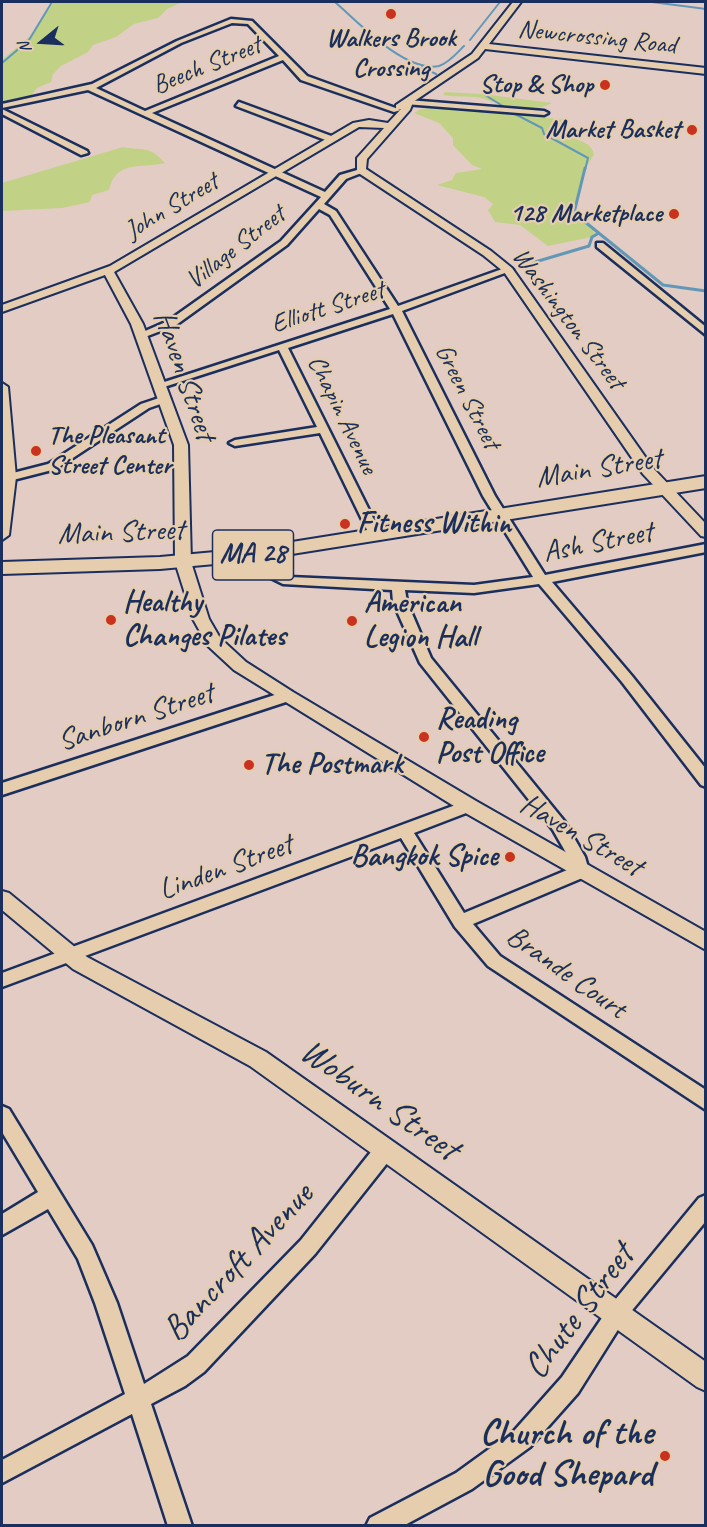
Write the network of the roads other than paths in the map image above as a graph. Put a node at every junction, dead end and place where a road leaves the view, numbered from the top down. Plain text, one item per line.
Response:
1 (517, 2) edge
2 (484, 46) junction
3 (284, 57) junction
4 (705, 71) edge
5 (90, 88) junction
6 (424, 90) junction
7 (408, 102) junction
8 (239, 104) dead end
9 (450, 105) junction
10 (2, 106) edge
11 (397, 110) junction
12 (2, 111) edge
13 (380, 112) dead end
14 (146, 113) junction
15 (544, 113) dead end
16 (357, 124) junction
17 (388, 126) junction
18 (330, 139) junction
19 (84, 153) dead end
20 (361, 170) junction
21 (273, 172) junction
22 (323, 200) junction
23 (600, 245) dead end
24 (508, 270) junction
25 (108, 271) junction
26 (2, 309) edge
27 (396, 310) junction
28 (705, 332) edge
29 (141, 335) junction
30 (283, 347) junction
31 (159, 385) junction
32 (2, 393) edge
33 (165, 399) junction
34 (323, 429) junction
35 (235, 443) dead end
36 (9, 477) junction
37 (705, 482) edge
38 (663, 489) junction
39 (501, 516) junction
40 (705, 533) edge
41 (2, 535) edge
42 (376, 536) junction
43 (705, 548) edge
44 (262, 553) junction
45 (183, 562) junction
46 (2, 568) edge
47 (541, 580) junction
48 (398, 587) junction
49 (286, 696) junction
50 (705, 781) edge
51 (2, 789) edge
52 (469, 806) junction
53 (404, 830) junction
54 (581, 871) junction
55 (2, 899) edge
56 (461, 922) junction
57 (705, 942) edge
58 (68, 955) junction
59 (2, 980) edge
60 (705, 1101) edge
61 (2, 1115) edge
62 (385, 1150) junction
63 (52, 1195) junction
64 (705, 1205) edge
65 (2, 1225) edge
66 (617, 1313) junction
67 (705, 1378) edge
68 (138, 1398) junction
69 (2, 1472) edge
70 (180, 1526) edge
71 (378, 1526) edge

1 - 2 street
2 - 4 street, Newcrossing Road
2 - 6 street
3 - 5 street
3 - 11 street
3 - 14 street, Beech Street
5 - 10 street
5 - 14 street, Green Street
6 - 7 street
6 - 9 street
7 - 9 street
7 - 11 street
7 - 17 street
8 - 18 street
9 - 15 street
11 - 17 street
12 - 19 street
13 - 16 street, John Street
14 - 21 street, Green Street
16 - 17 street
16 - 18 street, John Street
17 - 20 street
18 - 21 street, John Street
20 - 22 street, Village Street
20 - 24 street, Washington Street
21 - 22 street, Green Street
21 - 25 street, John Street
22 - 27 street, Green Street
22 - 29 street, Village Street
23 - 28 street
24 - 27 street, Elliott Street
24 - 38 street, Washington Street
25 - 26 street, John Street
25 - 29 street, Haven Street
27 - 30 street, Elliott Street
27 - 39 street, Green Street
29 - 31 street, Haven Street
30 - 31 street, Elliott Street
30 - 34 street, Chapin Avenue
31 - 33 street, Haven Street
32 - 36 street
33 - 36 street
33 - 45 street, Haven Street
34 - 35 street
34 - 42 street, Chapin Avenue
36 - 41 street
37 - 38 main road, Main Street / MA 28
38 - 39 main road, Main Street / MA 28
38 - 40 street, Washington Street
39 - 42 main road, Main Street / MA 28
39 - 47 street, Green Street
42 - 44 main road, Main Street / MA 28
43 - 47 street, Ash Street
44 - 45 main road, Main Street / MA 28
44 - 48 street, Ash Street
45 - 46 main road, Main Street / MA 28
45 - 49 street, Haven Street
47 - 48 street, Ash Street
47 - 50 street, Green Street
48 - 54 street
49 - 51 street, Sanborn Street
49 - 52 street, Haven Street
52 - 53 street, Linden Street
52 - 54 street, Haven Street
53 - 56 street, Brande Court
53 - 58 street, Linden Street
54 - 56 street
54 - 57 street, Haven Street
55 - 58 street, Woburn Street
56 - 60 street, Brande Court
58 - 59 street, Linden Street
58 - 62 street, Woburn Street
61 - 63 street
62 - 66 street, Woburn Street
62 - 68 street, Bancroft Avenue
63 - 65 street
63 - 68 street
64 - 66 street, Chute Street
66 - 67 street, Woburn Street
66 - 71 street, Chute Street
68 - 69 street, Bancroft Avenue
68 - 70 street

